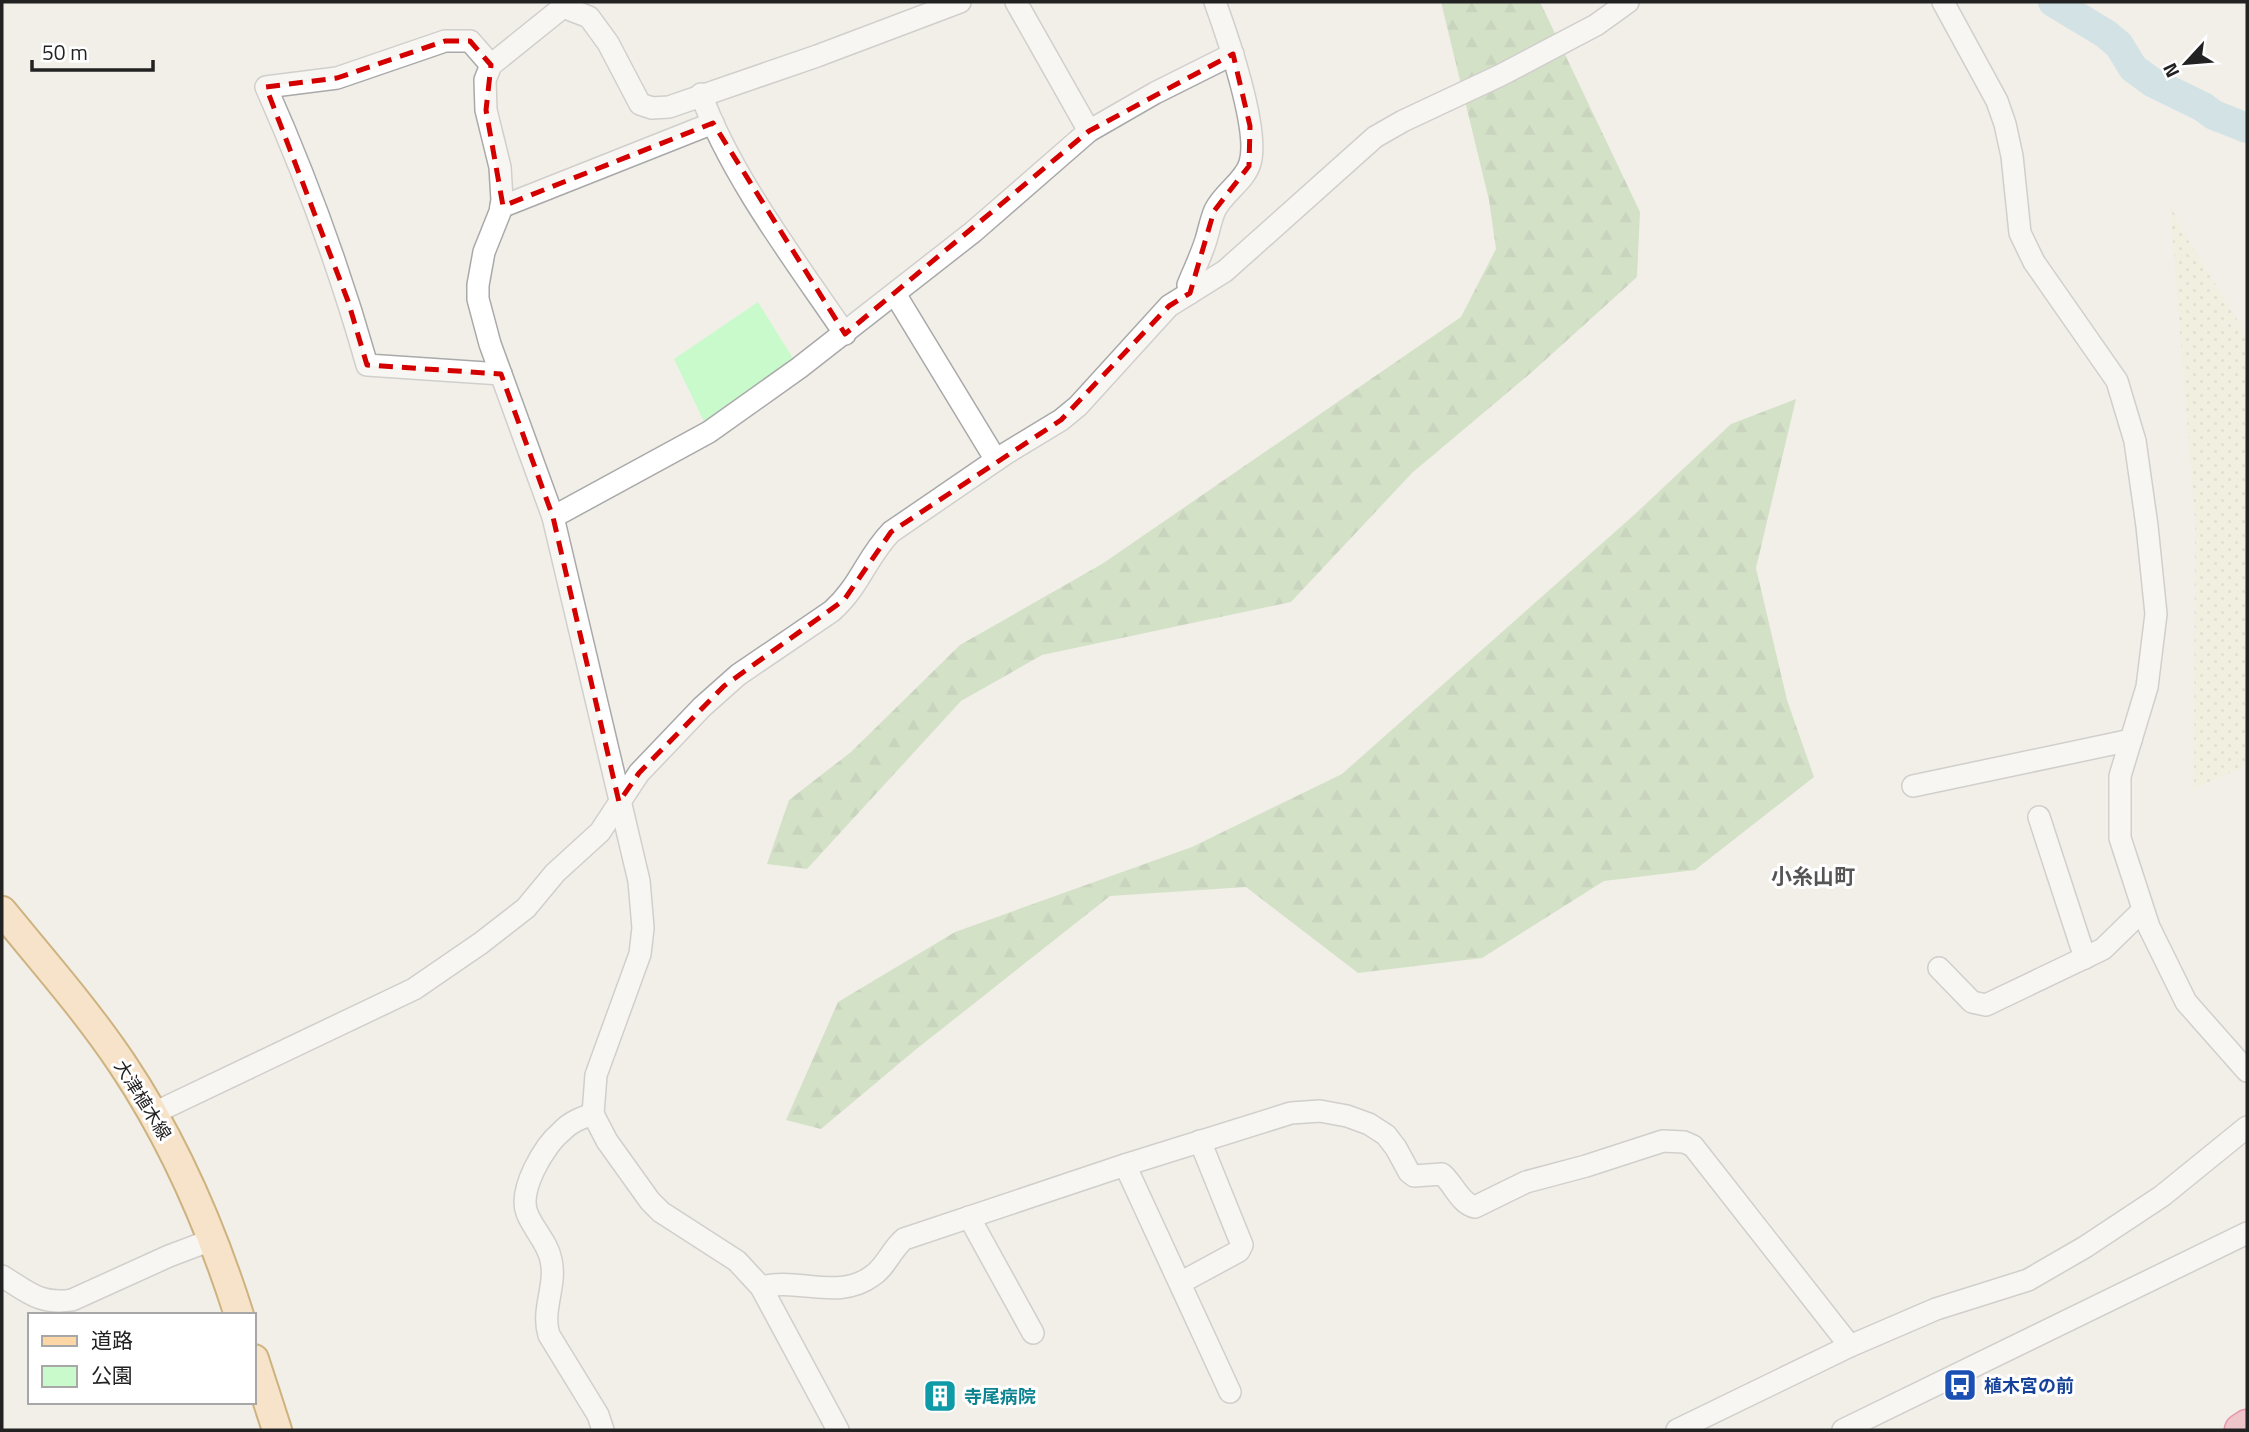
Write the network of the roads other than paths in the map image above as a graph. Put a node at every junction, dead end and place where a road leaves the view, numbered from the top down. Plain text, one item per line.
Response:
1 (960, 2) edge
2 (1016, 2) edge
3 (1214, 2) edge
4 (1628, 2) edge
5 (1943, 2) edge
6 (564, 4) edge
7 (1233, 54) junction
8 (491, 65) junction
9 (701, 94) junction
10 (713, 123) junction
11 (1089, 131) junction
12 (501, 207) junction
13 (1190, 293) junction
14 (895, 294) junction
15 (845, 334) junction
16 (501, 374) junction
17 (996, 460) junction
18 (553, 517) junction
19 (2131, 740) junction
20 (1913, 786) dead end
21 (619, 802) junction
22 (2039, 817) dead end
23 (2, 911) edge
24 (2142, 911) junction
25 (2085, 958) junction
26 (1939, 968) dead end
27 (2247, 1071) edge
28 (593, 1114) junction
29 (155, 1118) junction
30 (2247, 1127) edge
31 (1200, 1141) junction
32 (1125, 1165) junction
33 (969, 1217) junction
34 (2247, 1233) edge
35 (214, 1239) junction
36 (2, 1276) edge
37 (1180, 1283) junction
38 (761, 1287) junction
39 (238, 1313) edge
40 (1033, 1333) dead end
41 (1850, 1346) junction
42 (256, 1365) edge
43 (1230, 1392) dead end
44 (2247, 1426) edge
45 (277, 1430) edge
46 (603, 1430) edge
47 (838, 1430) edge
48 (1677, 1430) edge
49 (1843, 1430) edge
50 (2241, 1430) edge

1 - 9 street
2 - 11 street
3 - 7 street
4 - 13 street
5 - 19 street
6 - 8 street
6 - 9 street
7 - 11 street
7 - 13 street
8 - 12 street
8 - 16 street
9 - 10 street
10 - 12 street
10 - 15 street
11 - 14 street
12 - 16 street
13 - 17 street
14 - 15 street
14 - 17 street
15 - 18 street
16 - 18 street
17 - 21 street
18 - 21 street
19 - 20 street
19 - 24 street
21 - 28 street
21 - 29 street
22 - 25 street
23 - 29 main road, 大津植木線
24 - 25 street
24 - 27 street
25 - 26 street
28 - 38 street
28 - 46 street
29 - 35 main road, 大津植木線
30 - 41 street
31 - 32 street
31 - 37 street
31 - 41 street
32 - 33 street
32 - 37 street
33 - 38 street
33 - 40 street
34 - 49 street
35 - 36 street
35 - 39 main road, 大津植木線
37 - 43 street
38 - 47 street
41 - 48 street
42 - 45 main road
44 - 50 highway

